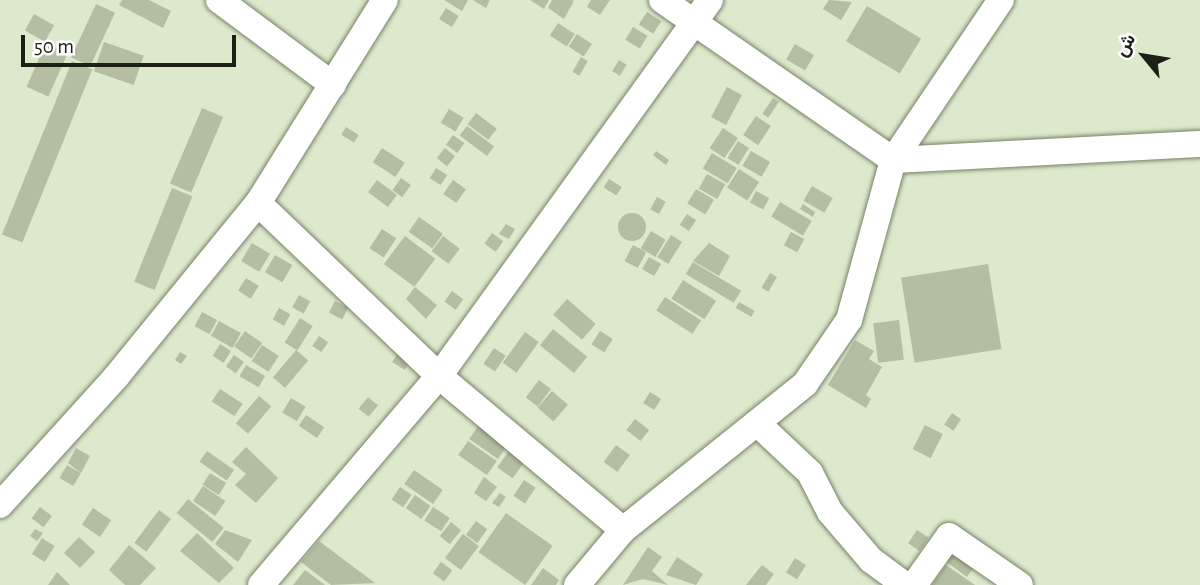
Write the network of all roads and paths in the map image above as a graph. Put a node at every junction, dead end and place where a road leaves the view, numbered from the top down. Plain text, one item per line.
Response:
1 (219, 0) edge
2 (385, 0) edge
3 (662, 0) edge
4 (1001, 0) edge
5 (703, 11) edge
6 (333, 85) junction
7 (1200, 144) edge
8 (893, 160) junction
9 (258, 203) junction
10 (439, 376) junction
11 (757, 423) junction
12 (0, 505) edge
13 (623, 530) junction
14 (261, 585) edge
15 (577, 585) edge
16 (905, 585) edge
17 (914, 585) edge
18 (1020, 585) edge

1 - 6 street
2 - 6 street
3 - 5 street
4 - 8 street
5 - 8 street
5 - 10 street
6 - 9 street
7 - 8 street
8 - 11 street
9 - 10 street
9 - 12 street
10 - 13 street
10 - 14 street
11 - 13 street
11 - 16 street
13 - 15 street
17 - 18 street

